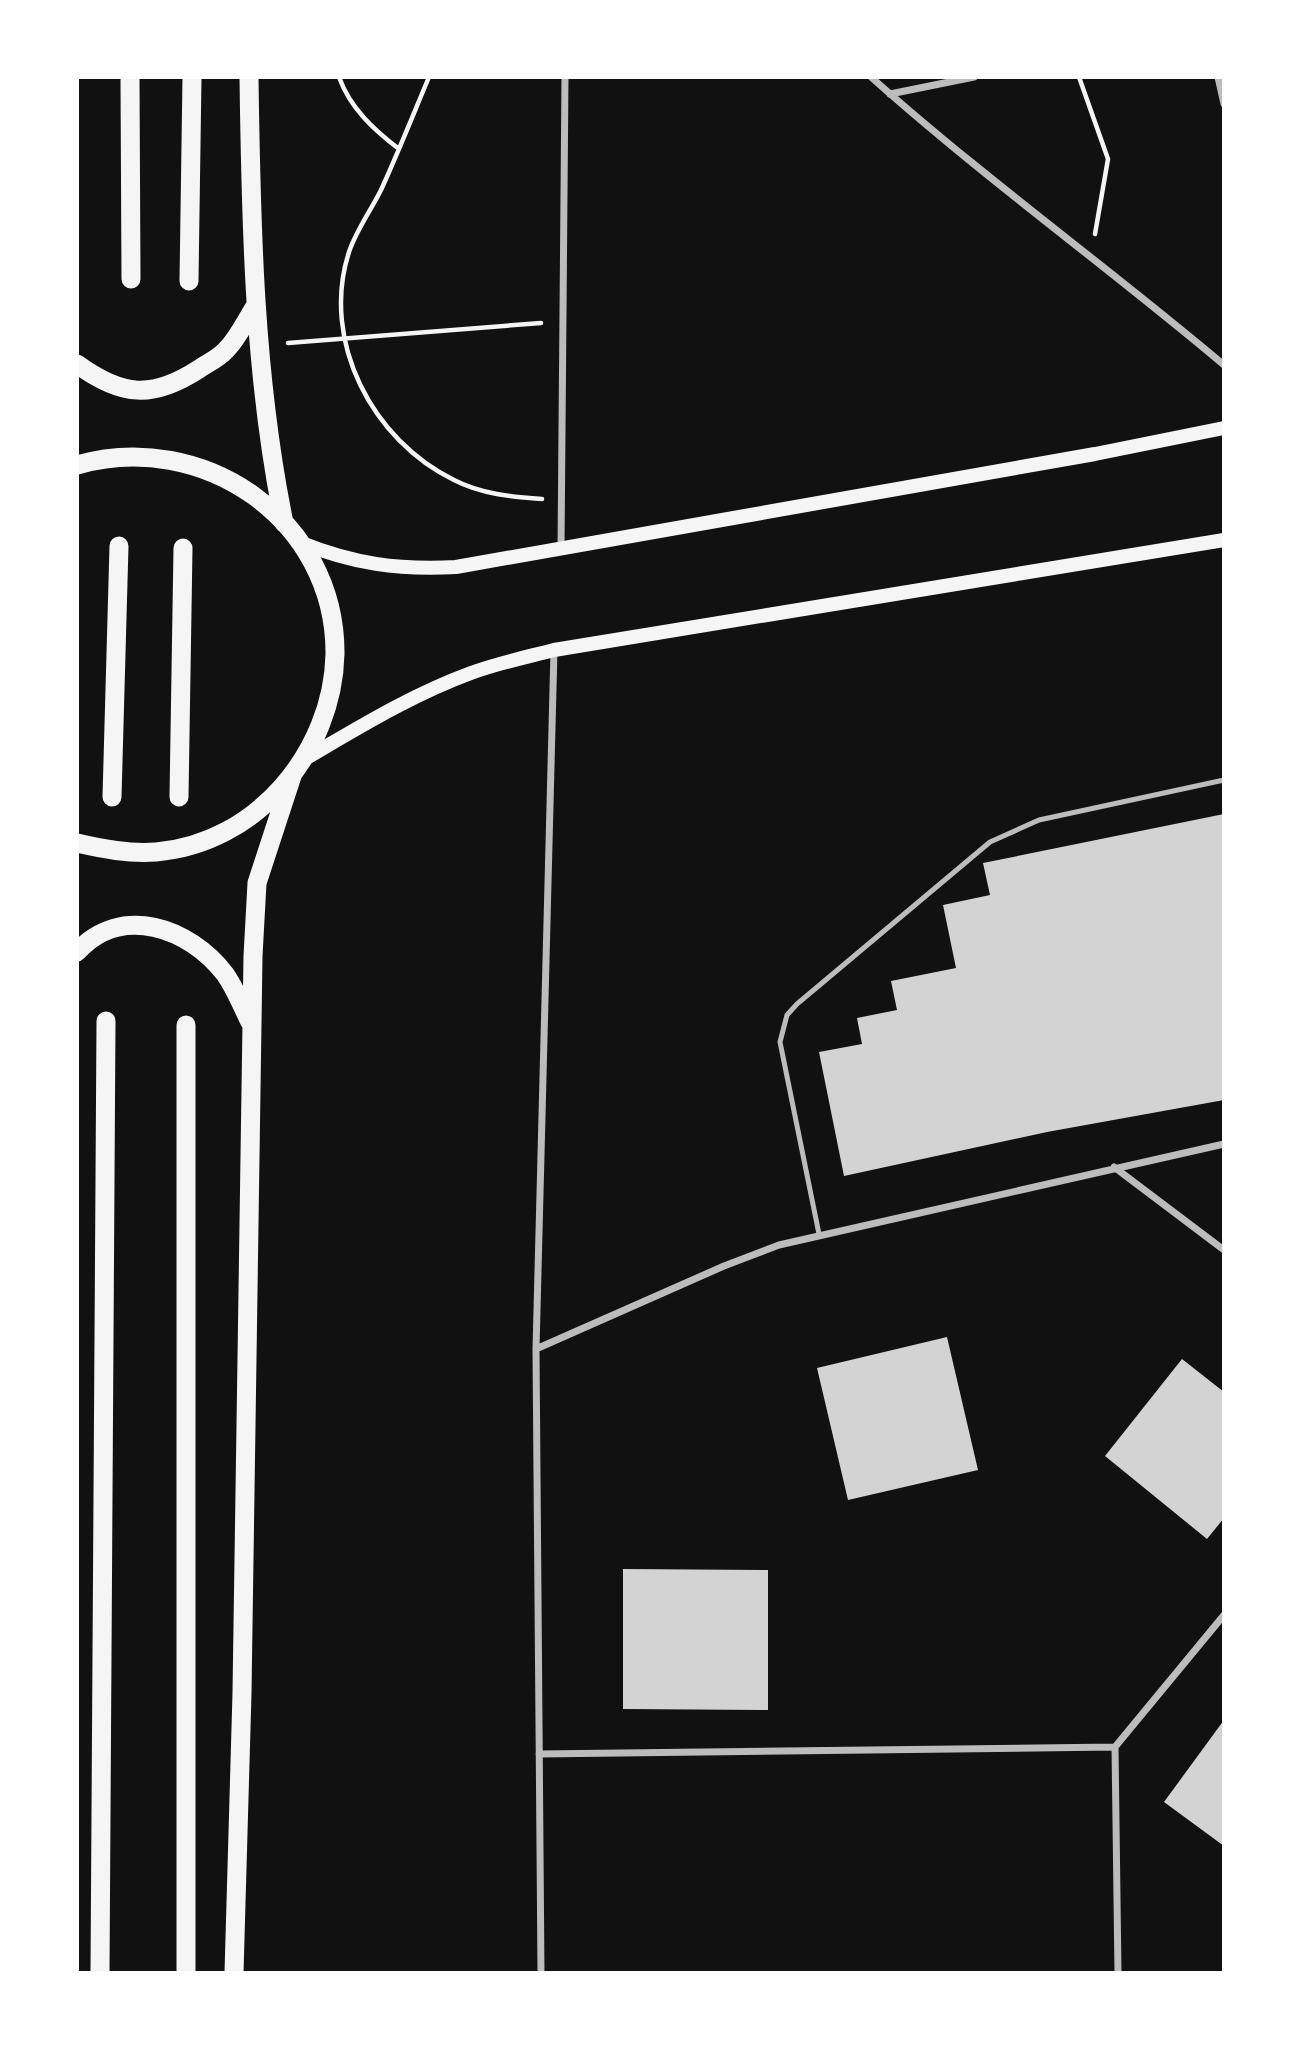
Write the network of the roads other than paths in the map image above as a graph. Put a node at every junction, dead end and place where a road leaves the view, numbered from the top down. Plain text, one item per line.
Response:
1 (130, 77) edge
2 (192, 77) edge
3 (249, 77) edge
4 (565, 77) edge
5 (871, 77) edge
6 (974, 77) edge
7 (1218, 77) edge
8 (890, 94) junction
9 (1224, 104) edge
10 (131, 279) dead end
11 (189, 281) dead end
12 (256, 306) junction
13 (77, 364) edge
14 (1224, 365) edge
15 (1224, 428) edge
16 (77, 465) edge
17 (284, 524) junction
18 (1224, 540) edge
19 (299, 542) junction
20 (119, 546) dead end
21 (183, 548) dead end
22 (561, 550) junction
23 (554, 649) junction
24 (298, 768) junction
25 (1224, 780) edge
26 (112, 797) dead end
27 (179, 797) dead end
28 (77, 843) edge
29 (77, 952) edge
30 (106, 1021) dead end
31 (186, 1025) dead end
32 (252, 1026) junction
33 (1224, 1144) edge
34 (1115, 1167) junction
35 (819, 1234) junction
36 (1224, 1251) edge
37 (536, 1349) junction
38 (1224, 1615) edge
39 (1115, 1747) junction
40 (539, 1754) junction
41 (100, 1973) edge
42 (186, 1973) edge
43 (234, 1973) edge
44 (541, 1973) edge
45 (1118, 1973) edge

1 - 10 highway
2 - 11 highway
3 - 12 highway
4 - 22 street
5 - 8 street
6 - 8 street
7 - 9 street
8 - 14 street
12 - 13 highway
12 - 17 highway
15 - 22 main road
16 - 17 highway
17 - 19 highway
18 - 23 main road
19 - 22 main road
19 - 24 highway
20 - 26 highway
21 - 27 highway
23 - 24 main road
23 - 37 street
24 - 28 highway
24 - 32 highway
25 - 35 lane
29 - 32 highway
30 - 41 highway
31 - 42 highway
32 - 43 highway
33 - 34 street
34 - 35 street
34 - 36 street
35 - 37 street
37 - 40 street
38 - 39 street
39 - 40 street
39 - 45 street
40 - 44 street

